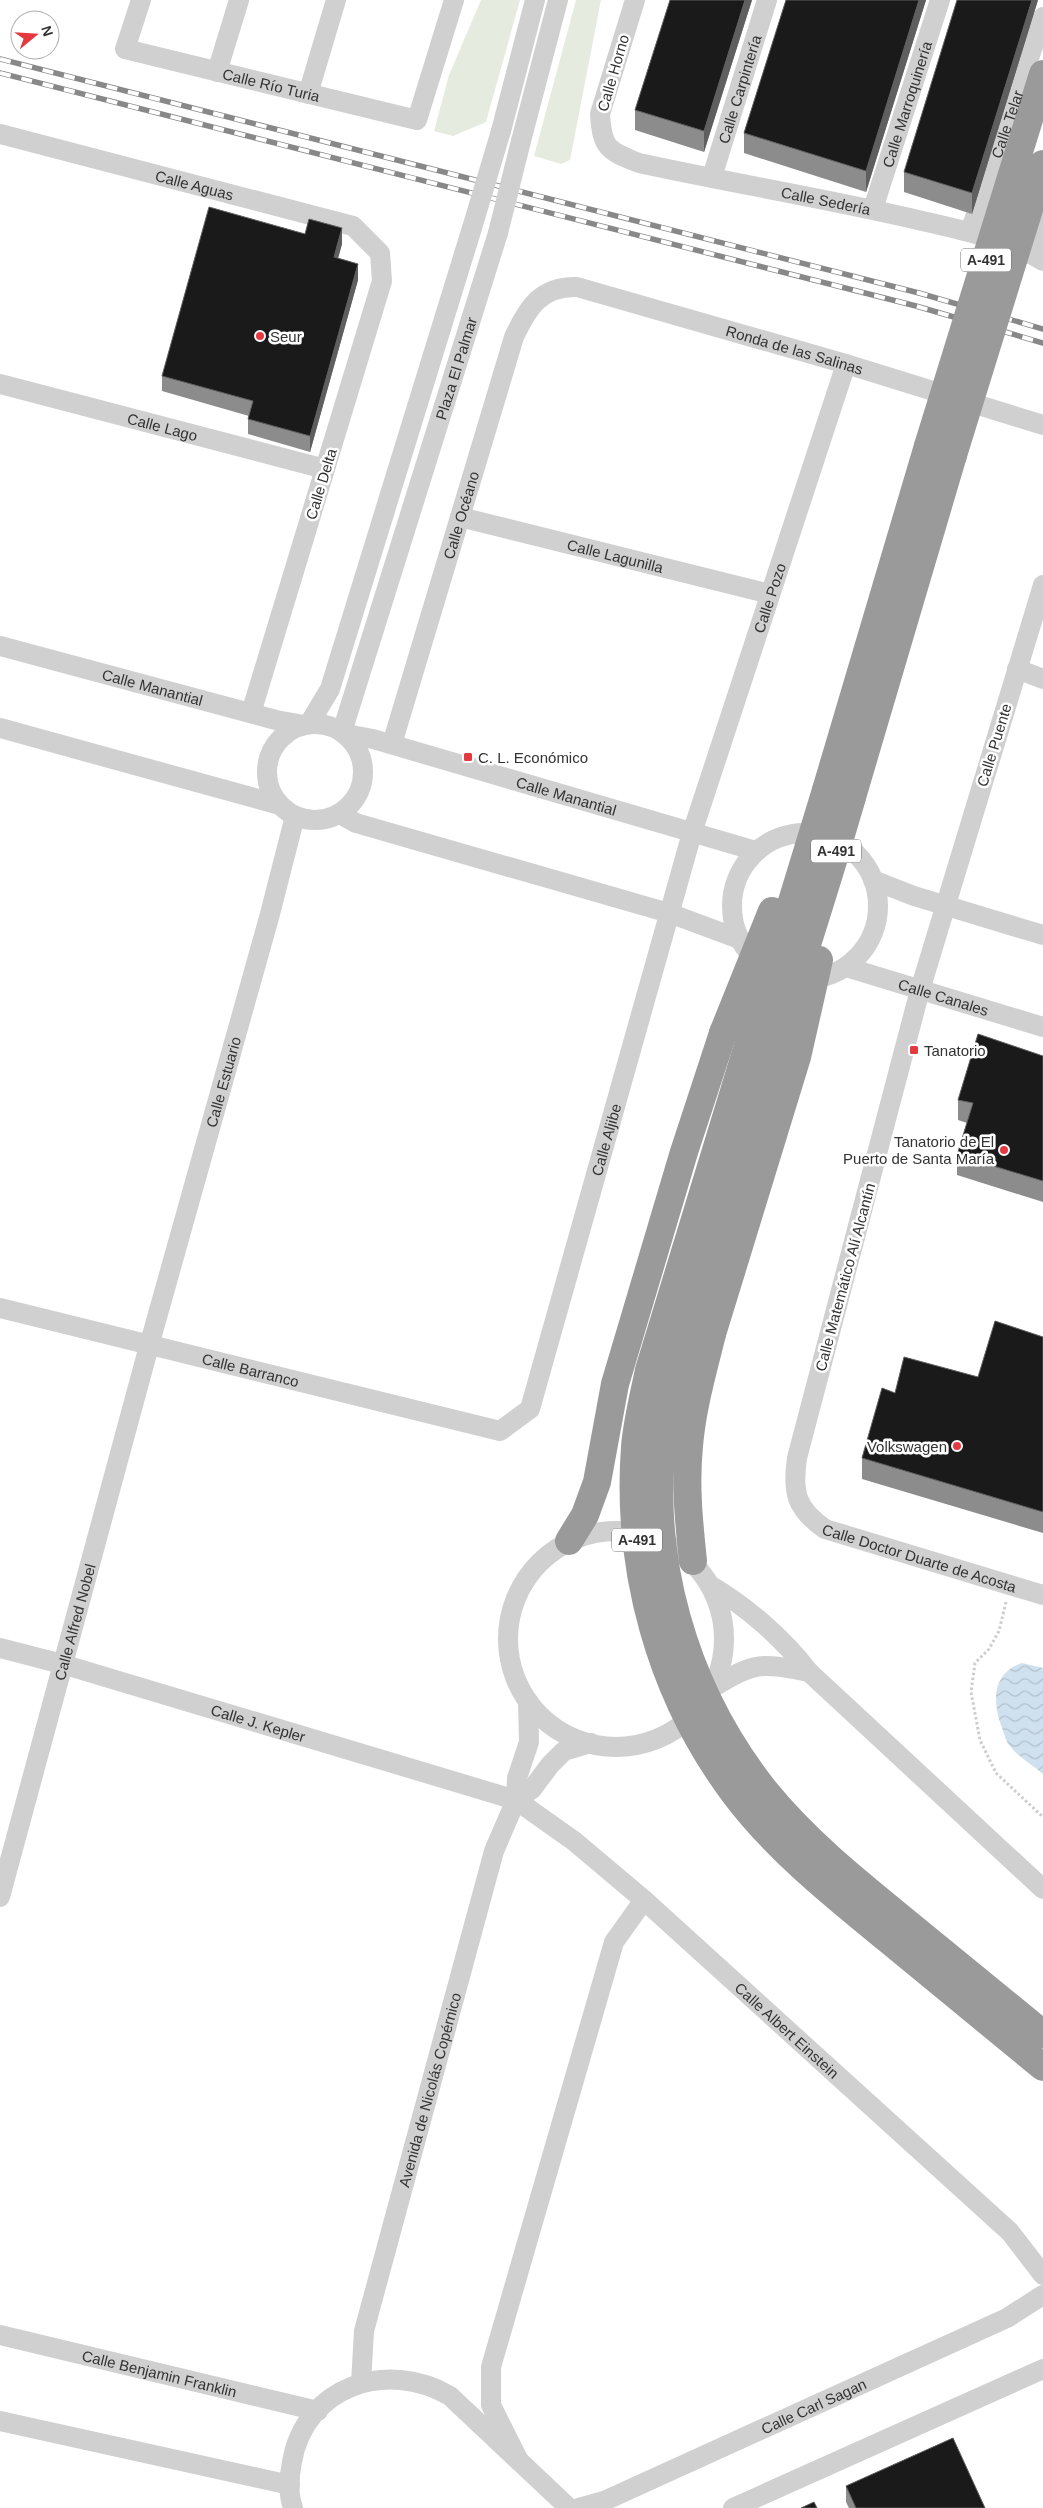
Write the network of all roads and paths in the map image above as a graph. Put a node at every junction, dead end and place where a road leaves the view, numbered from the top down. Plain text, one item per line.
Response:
1 (140, 0) edge
2 (239, 0) edge
3 (336, 0) edge
4 (454, 0) edge
5 (535, 0) edge
6 (558, 0) edge
7 (635, 0) edge
8 (767, 0) edge
9 (940, 0) edge
10 (1043, 17) edge
11 (217, 72) junction
12 (1043, 74) edge
13 (308, 94) junction
14 (0, 134) edge
15 (606, 146) joint
16 (1043, 164) edge
17 (712, 177) junction
18 (873, 210) junction
19 (1043, 222) edge
20 (970, 232) junction
21 (380, 253) joint
22 (1038, 258) edge
23 (545, 294) joint
24 (846, 364) junction
25 (0, 384) edge
26 (1043, 425) edge
27 (941, 451) junction
28 (325, 469) junction
29 (460, 517) junction
30 (1043, 584) edge
31 (770, 594) junction
32 (0, 646) edge
33 (1017, 669) junction
34 (1043, 679) edge
35 (251, 713) junction
36 (306, 724) junction
37 (0, 728) edge
38 (344, 733) junction
39 (392, 744) junction
40 (287, 810) junction
41 (340, 814) junction
42 (692, 833) junction
43 (756, 851) junction
44 (801, 875) junction
45 (873, 880) junction
46 (821, 904) junction
47 (944, 905) junction
48 (669, 913) junction
49 (1043, 935) edge
50 (739, 939) junction
51 (846, 967) junction
52 (920, 990) junction
53 (1043, 1027) edge
54 (0, 1308) edge
55 (149, 1346) junction
56 (500, 1431) joint
57 (802, 1507) joint
58 (569, 1541) junction
59 (692, 1561) junction
60 (710, 1585) junction
61 (1010, 1585) junction
62 (1043, 1595) edge
63 (0, 1648) edge
64 (62, 1664) junction
65 (809, 1672) junction
66 (714, 1688) junction
67 (528, 1701) junction
68 (591, 1743) junction
69 (516, 1800) junction
70 (1043, 1817) edge
71 (1043, 1889) edge
72 (0, 1897) edge
73 (644, 1900) junction
74 (1043, 2034) edge
75 (1043, 2068) edge
76 (1043, 2275) edge
77 (1043, 2295) edge
78 (0, 2335) edge
79 (1043, 2369) edge
80 (361, 2383) junction
81 (318, 2411) junction
82 (0, 2421) edge
83 (519, 2461) junction
84 (290, 2485) junction
85 (293, 2508) edge
86 (569, 2508) edge
87 (579, 2508) edge
88 (733, 2508) edge

1 - 11 street, Calle Río Turia
2 - 11 street
3 - 13 street
4 - 13 street, Calle Río Turia
5 - 36 street, Plaza El Palmar, bridge
6 - 38 street, Plaza El Palmar, bridge
7 - 15 street, Calle Horno
8 - 17 street, Calle Carpintería
9 - 18 street, Calle Marroquinería
10 - 20 street, Calle Telar
11 - 13 street, Calle Río Turia
12 - 27 highway, A-491, bridge
14 - 21 street, Calle Aguas
15 - 17 street, Calle Sedería
16 - 27 highway, A-491, bridge
17 - 18 street, Calle Sedería
18 - 20 street, Calle Sedería
19 - 22 street
20 - 22 street, Calle Sedería
21 - 28 street, Calle Delta
23 - 24 street, Ronda de las Salinas
23 - 29 street, Calle Océano
24 - 26 street, Ronda de las Salinas
24 - 31 street, Calle Pozo
25 - 28 street, Calle Lago
27 - 44 highway, A-491, bridge
27 - 46 highway, A-491, bridge
28 - 35 street, Calle Delta
29 - 31 street, Calle Lagunilla
29 - 39 street, Calle Océano
30 - 33 street, Calle Puente
31 - 42 street, Calle Pozo
32 - 35 street, Calle Manantial
33 - 34 street
33 - 47 street, Calle Puente
35 - 36 street, Calle Manantial
36 - 38 street
36 - 40 street
37 - 40 street
38 - 39 street, Calle Manantial
38 - 41 street
39 - 42 street, Calle Manantial
40 - 41 street
40 - 55 street, Calle Estuario
41 - 48 street
42 - 43 street, Calle Manantial
42 - 48 street, Calle Aljibe
43 - 45 street
43 - 50 street
44 - 58 highway, bridge
44 - 75 highway, A-491, bridge
45 - 47 street
45 - 51 street
46 - 59 highway, bridge
46 - 74 highway, A-491, bridge
47 - 49 street
47 - 52 street, Calle Puente
48 - 50 street
48 - 56 street, Calle Aljibe
50 - 51 street
51 - 52 street, Calle Canales
52 - 53 street, Calle Canales
52 - 57 street, Calle Matemático Alí Alcantín
54 - 55 street, Calle Barranco
55 - 56 street, Calle Barranco
55 - 64 street, Calle Alfred Nobel
57 - 61 street, Calle Doctor Duarte de Acosta
58 - 59 street
58 - 67 street
59 - 60 street
60 - 65 street
60 - 66 street
61 - 62 street, Calle Doctor Duarte de Acosta
61 - 70 path
63 - 64 street, Calle J. Kepler
64 - 69 street, Calle J. Kepler
64 - 72 street, Calle Alfred Nobel
65 - 66 street
65 - 71 street
66 - 68 street
67 - 68 street
67 - 69 street
68 - 69 street
69 - 73 street, Calle Albert Einstein
69 - 80 street, Avenida de Nicolás Copérnico
73 - 76 street, Calle Albert Einstein
73 - 83 street
77 - 87 street, Calle Carl Sagan
78 - 81 street, Calle Benjamin Franklin
79 - 88 street
80 - 81 street
80 - 83 street
81 - 84 street
82 - 84 street
83 - 86 street
84 - 85 street

